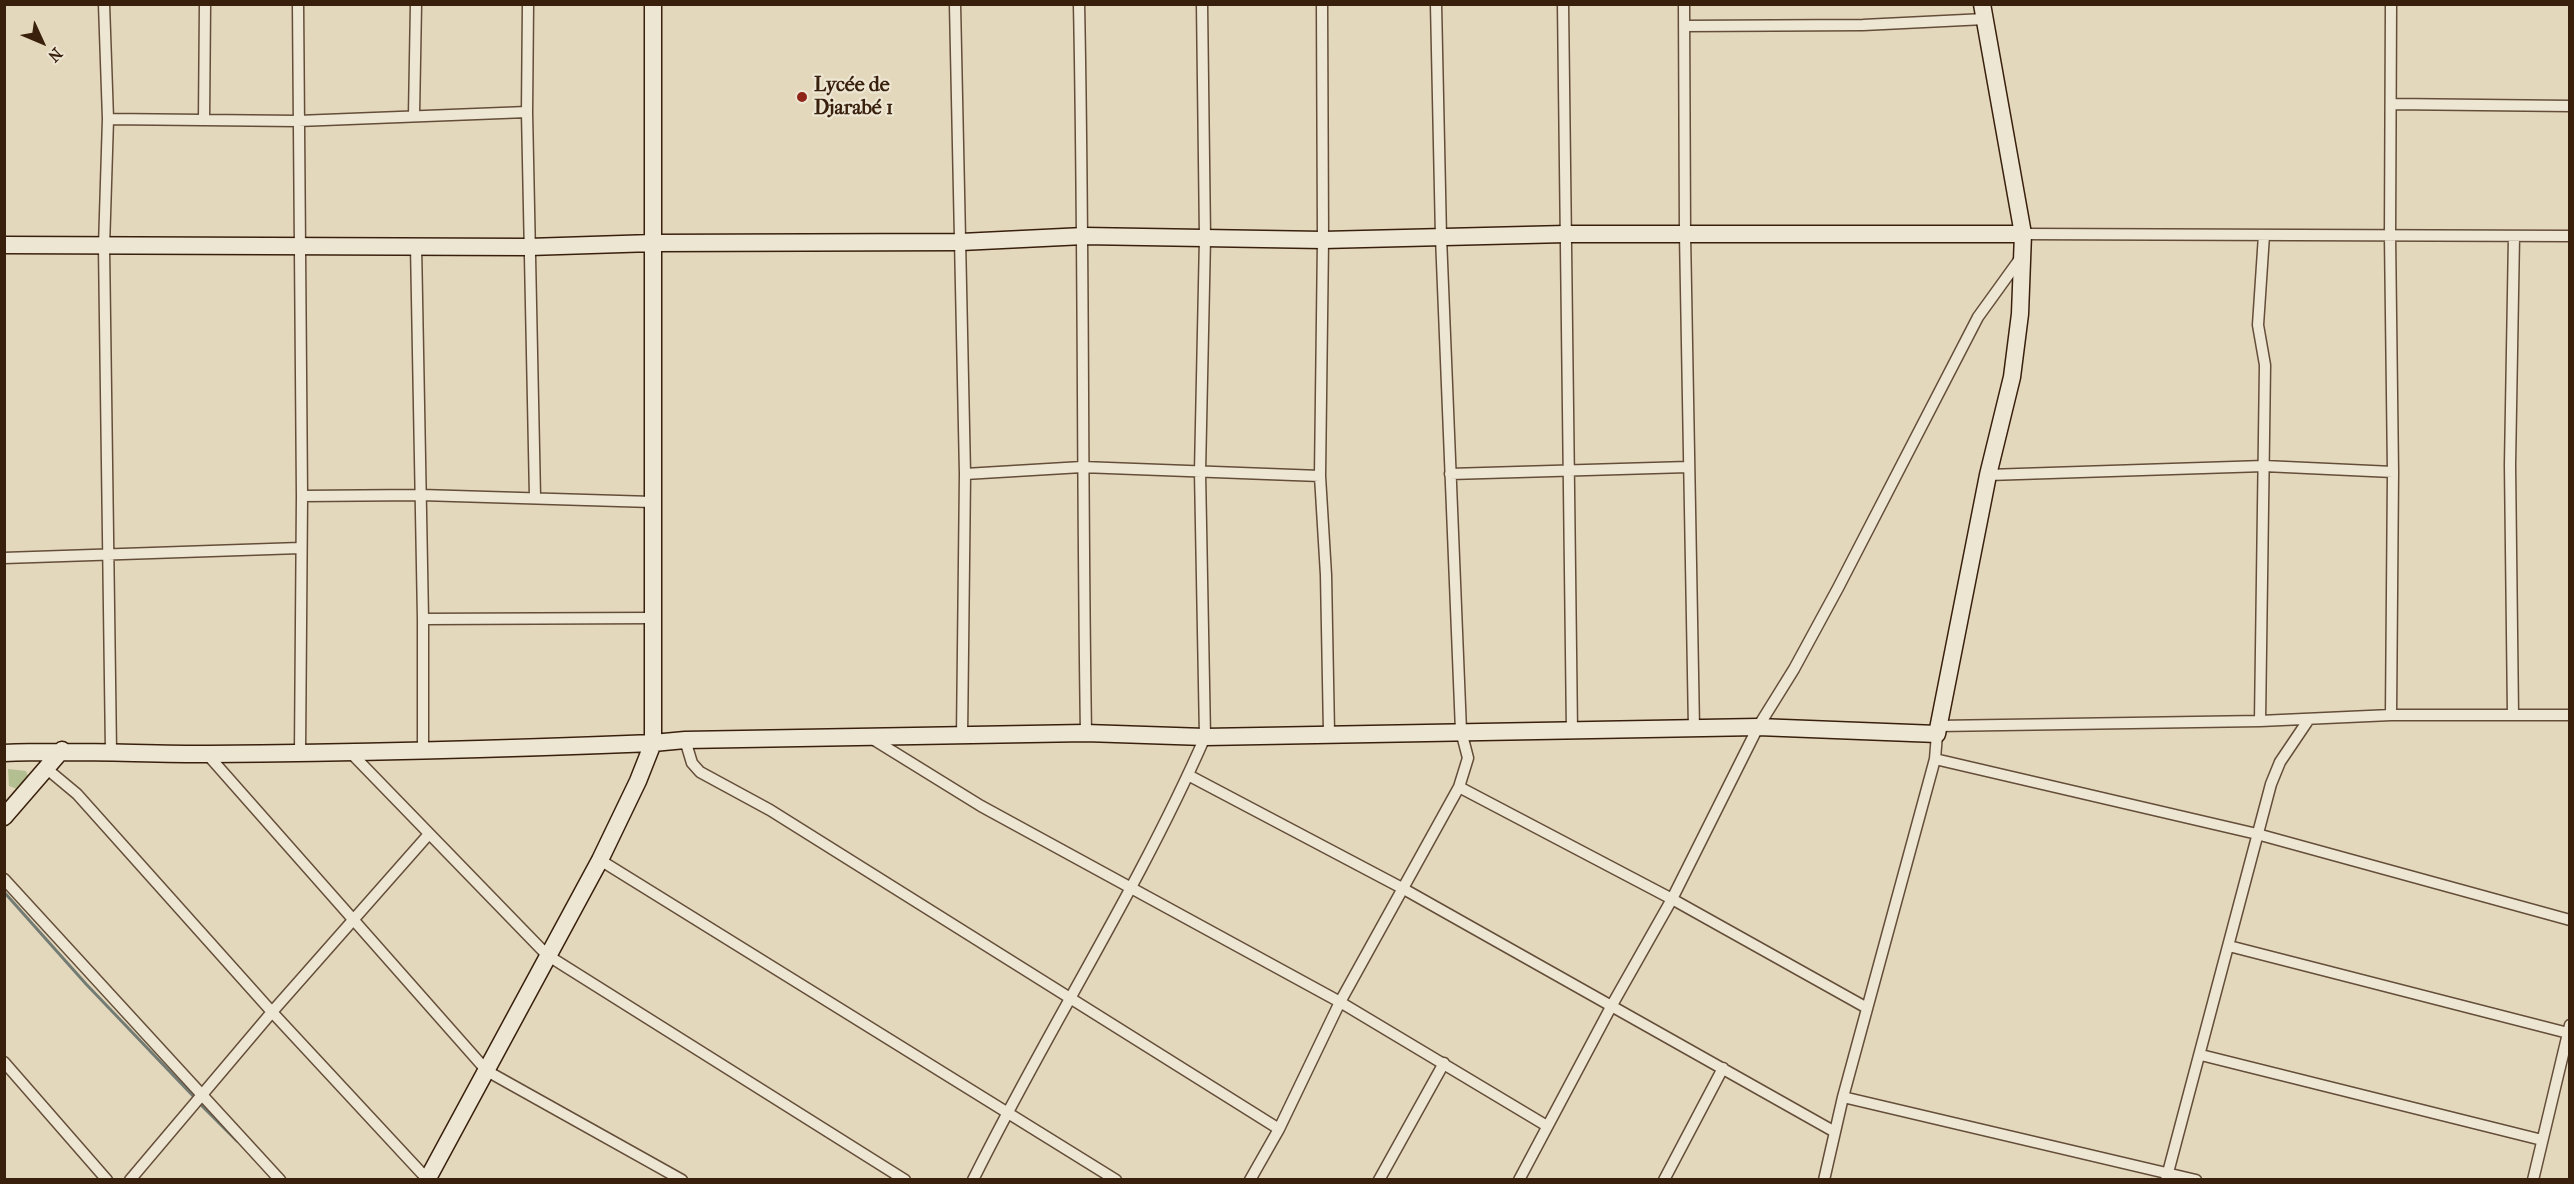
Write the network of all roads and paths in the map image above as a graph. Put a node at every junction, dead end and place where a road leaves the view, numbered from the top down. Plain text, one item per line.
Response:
1 (104, 4) edge
2 (205, 4) edge
3 (298, 4) edge
4 (416, 4) edge
5 (528, 4) edge
6 (653, 4) edge
7 (955, 4) edge
8 (1079, 4) edge
9 (1202, 4) edge
10 (1322, 4) edge
11 (1436, 4) edge
12 (1563, 4) edge
13 (1684, 4) edge
14 (2391, 4) edge
15 (1983, 12) edge
16 (1684, 26) junction
17 (2392, 104) junction
18 (2570, 106) edge
19 (527, 112) junction
20 (414, 115) junction
21 (108, 119) junction
22 (204, 120) junction
23 (298, 121) junction
24 (1566, 234) junction
25 (1684, 234) junction
26 (2023, 234) junction
27 (2264, 235) junction
28 (1083, 236) junction
29 (2390, 236) junction
30 (2514, 236) junction
31 (2570, 236) edge
32 (1441, 237) junction
33 (1205, 238) junction
34 (1323, 240) junction
35 (961, 242) junction
36 (653, 243) junction
37 (299, 244) junction
38 (4, 245) edge
39 (416, 245) junction
40 (104, 247) junction
41 (529, 247) junction
42 (2022, 256) junction
43 (2264, 466) junction
44 (1082, 467) junction
45 (1688, 467) junction
46 (1200, 472) junction
47 (1568, 472) junction
48 (2393, 472) junction
49 (965, 474) junction
50 (1450, 474) junction
51 (1988, 475) junction
52 (1320, 476) junction
53 (421, 495) junction
54 (302, 496) junction
55 (535, 497) junction
56 (652, 502) junction
57 (300, 548) junction
58 (107, 553) junction
59 (4, 558) edge
60 (652, 618) junction
61 (423, 619) junction
62 (2391, 715) junction
63 (2513, 715) junction
64 (2570, 715) edge
65 (2309, 719) junction
66 (2260, 721) junction
67 (1758, 727) junction
68 (1694, 728) junction
69 (1937, 730) junction
70 (1461, 731) junction
71 (1572, 732) junction
72 (1086, 733) junction
73 (1329, 734) junction
74 (962, 737) junction
75 (1205, 737) junction
76 (871, 738) junction
77 (685, 740) junction
78 (653, 743) junction
79 (62, 750) junction
80 (111, 752) junction
81 (350, 752) junction
82 (423, 752) junction
83 (4, 753) edge
84 (300, 753) junction
85 (207, 754) junction
86 (1935, 759) junction
87 (47, 769) junction
88 (1188, 775) junction
89 (1459, 787) junction
90 (4, 817) edge
91 (429, 834) junction
92 (2257, 834) junction
93 (600, 860) junction
94 (4, 879) edge
95 (1131, 888) junction
96 (1402, 888) junction
97 (1672, 899) junction
98 (351, 920) junction
99 (2570, 920) edge
100 (2229, 946) junction
101 (547, 955) junction
102 (1070, 997) junction
103 (1341, 1002) junction
104 (1612, 1005) junction
105 (1868, 1008) junction
106 (272, 1012) junction
107 (2569, 1029) edge
108 (2201, 1055) junction
109 (4, 1062) edge
110 (1444, 1063) junction
111 (1723, 1068) junction
112 (487, 1071) junction
113 (202, 1096) junction
114 (1843, 1097) junction
115 (1007, 1112) junction
116 (1547, 1126) junction
117 (1279, 1129) junction
118 (1836, 1132) junction
119 (2542, 1140) junction
120 (2167, 1176) edge
121 (107, 1179) edge
122 (130, 1179) edge
123 (280, 1179) edge
124 (427, 1179) edge
125 (682, 1179) edge
126 (905, 1179) edge
127 (974, 1179) edge
128 (1116, 1179) edge
129 (1250, 1179) edge
130 (1379, 1179) edge
131 (1519, 1179) edge
132 (1664, 1179) edge
133 (1824, 1179) edge
134 (2196, 1179) edge
135 (2533, 1179) edge

1 - 21 street
2 - 22 street
3 - 23 street
4 - 20 street
5 - 19 street
6 - 36 street
7 - 35 street
8 - 28 street
9 - 33 street
10 - 34 street
11 - 32 street
12 - 24 street
13 - 16 street
14 - 17 street
15 - 16 street
15 - 26 street
16 - 25 street
17 - 18 street
17 - 29 street
19 - 20 street
19 - 41 street
20 - 23 street
21 - 22 street
21 - 40 street
22 - 23 street
23 - 37 street
24 - 25 street
24 - 32 street
24 - 47 street
25 - 26 street
25 - 45 street
26 - 27 street
26 - 42 street
27 - 29 street
27 - 43 street
28 - 33 street
28 - 35 street
28 - 44 street
29 - 30 street
29 - 48 street
30 - 31 street
30 - 63 street
32 - 34 street
32 - 50 street
33 - 34 street
33 - 46 street
34 - 52 street
35 - 36 street
35 - 49 street
36 - 41 street
36 - 56 street
37 - 39 street
37 - 40 street
37 - 54 street
38 - 40 street
39 - 41 street
39 - 53 street
40 - 58 street
41 - 55 street
42 - 51 street
42 - 67 street
43 - 48 street
43 - 51 street
43 - 66 street
44 - 46 street
44 - 49 street
44 - 72 street
45 - 47 street
45 - 68 street
46 - 52 street
46 - 75 street
47 - 50 street
47 - 71 street
48 - 62 street
49 - 74 street
50 - 70 street
51 - 69 street
52 - 73 street
53 - 54 street
53 - 55 street
53 - 61 street
54 - 57 street
55 - 56 street
56 - 60 street
57 - 58 street
57 - 84 street
58 - 59 street
58 - 80 street
60 - 61 street
60 - 78 street
61 - 82 street
62 - 63 street
62 - 65 street
63 - 64 street
65 - 66 street
65 - 92 street
66 - 69 street
67 - 68 street
67 - 69 street
67 - 97 street
68 - 71 street
69 - 86 street
70 - 71 street
70 - 73 street
70 - 89 street
72 - 74 street
72 - 75 street
73 - 75 street
74 - 76 street
75 - 88 street
76 - 77 street
76 - 95 street
77 - 78 street
77 - 102 street
78 - 82 street
78 - 93 street
79 - 80 street
79 - 83 street
79 - 87 street
80 - 85 street
81 - 82 street
81 - 84 street
81 - 91 street
84 - 85 street
85 - 98 street
86 - 92 street
86 - 105 street
87 - 90 street
87 - 106 street
88 - 95 street
88 - 96 street
89 - 96 street
89 - 97 street
91 - 98 street
91 - 101 street
92 - 99 street
92 - 100 street
93 - 101 street
93 - 115 street
94 - 113 street
95 - 102 street
95 - 103 street
96 - 103 street
96 - 104 street
97 - 104 street
97 - 105 street
98 - 106 street
98 - 112 street
100 - 107 street
100 - 108 street
101 - 112 street
101 - 126 street
102 - 115 street
102 - 117 street
103 - 110 street
103 - 117 street
104 - 111 street
104 - 116 street
105 - 114 street
106 - 113 street
106 - 124 street
107 - 119 street
108 - 119 street
108 - 120 street
109 - 121 street
110 - 116 street
110 - 130 street
111 - 118 street
111 - 132 street
112 - 124 street
112 - 125 street
113 - 122 street
113 - 123 street
114 - 118 street
114 - 120 street
115 - 127 street
115 - 128 street
116 - 131 street
117 - 129 street
118 - 133 street
119 - 135 street
120 - 134 street

